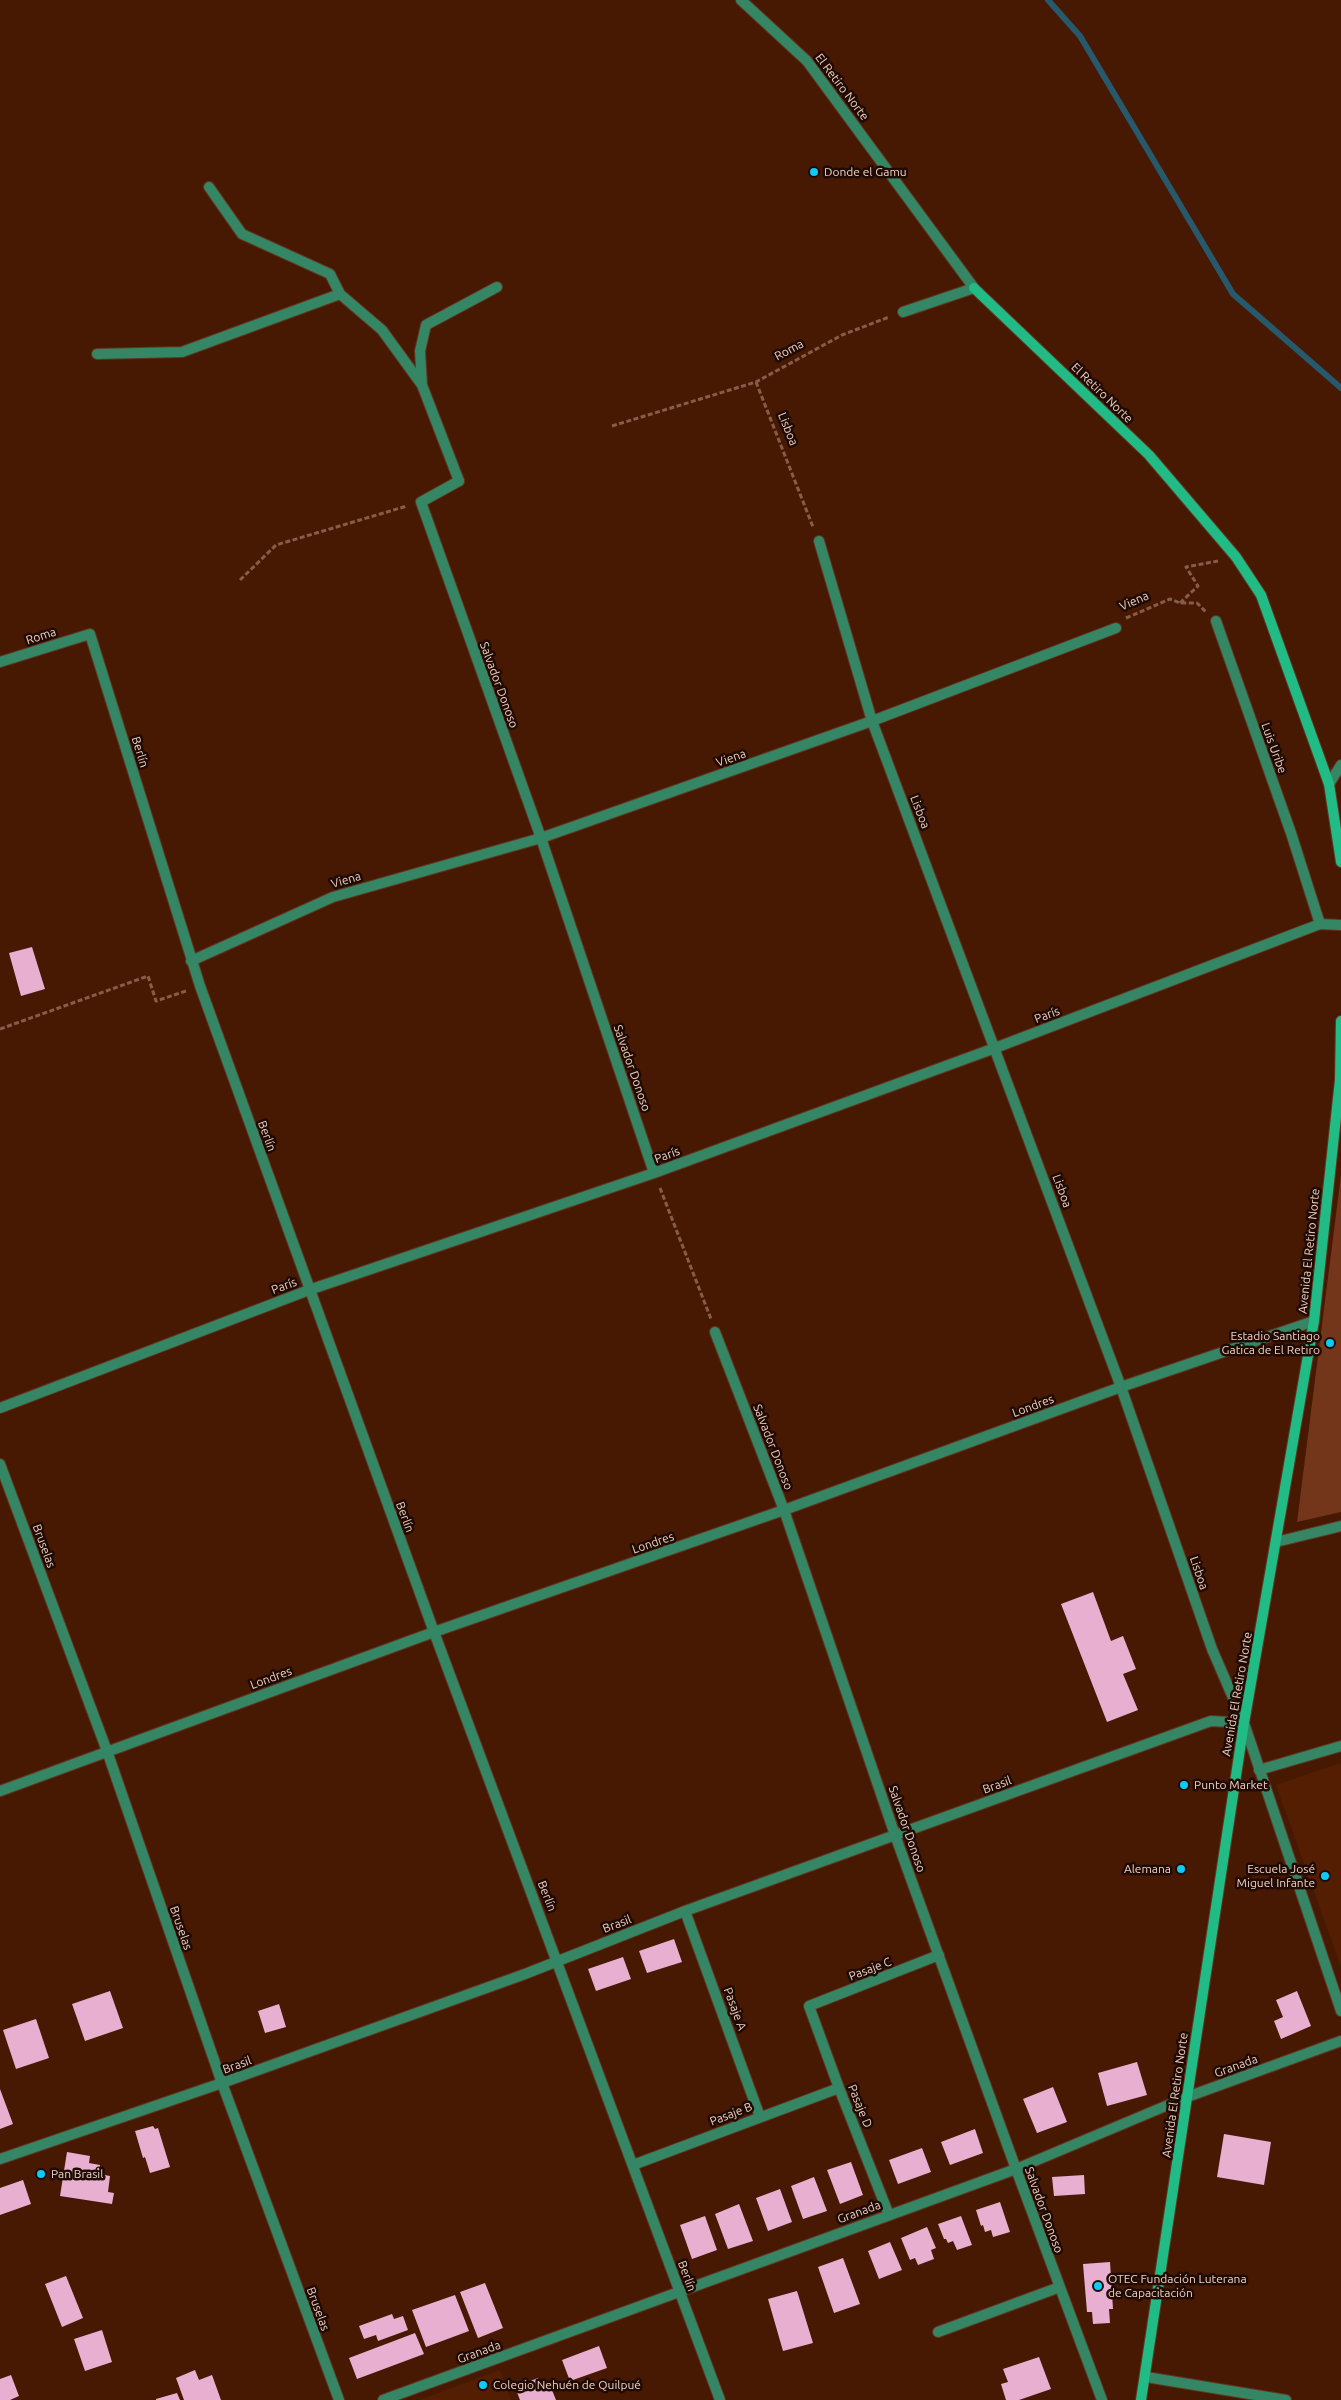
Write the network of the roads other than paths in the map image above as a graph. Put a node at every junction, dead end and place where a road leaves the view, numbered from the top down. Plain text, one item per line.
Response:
1 (741, 0) edge
2 (209, 187) dead end
3 (497, 286) dead end
4 (974, 288) junction
5 (340, 294) junction
6 (903, 312) road end
7 (98, 354) dead end
8 (422, 385) junction
9 (819, 541) road end
10 (1216, 621) road end
11 (1116, 628) road end
12 (90, 634) joint
13 (0, 662) edge
14 (872, 721) junction
15 (1341, 765) edge
16 (1329, 784) junction
17 (541, 838) junction
18 (1341, 862) edge
19 (1320, 924) junction
20 (1341, 925) edge
21 (191, 961) junction
22 (1341, 1021) edge
23 (995, 1048) junction
24 (654, 1173) junction
25 (310, 1290) junction
26 (1314, 1321) junction
27 (715, 1332) road end
28 (1121, 1387) junction
29 (0, 1408) edge
30 (0, 1464) edge
31 (784, 1510) junction
32 (1341, 1526) edge
33 (1276, 1542) junction
34 (434, 1632) junction
35 (1244, 1722) junction
36 (1341, 1746) edge
37 (107, 1751) junction
38 (1260, 1770) junction
39 (0, 1790) edge
40 (895, 1835) junction
41 (685, 1911) junction
42 (939, 1955) junction
43 (557, 1960) junction
44 (809, 2006) joint
45 (1341, 2011) edge
46 (1341, 2041) edge
47 (222, 2083) junction
48 (838, 2088) junction
49 (1187, 2097) junction
50 (760, 2117) junction
51 (0, 2159) edge
52 (633, 2165) junction
53 (1016, 2169) junction
54 (889, 2215) junction
55 (1060, 2287) junction
56 (679, 2292) junction
57 (938, 2332) dead end
58 (1146, 2377) junction
59 (339, 2400) edge
60 (383, 2400) edge
61 (720, 2400) edge
62 (1102, 2400) edge
63 (1141, 2400) edge
64 (1286, 2400) edge

1 - 4 street, El Retiro Norte
2 - 5 street
3 - 8 street
4 - 6 street
4 - 16 street, El Retiro Norte
5 - 7 street
5 - 8 street
8 - 17 street, Salvador Donoso
9 - 14 street, Lisboa
10 - 19 street, Luis Uribe
11 - 14 street, Viena
12 - 13 street, Roma
12 - 21 street, Berlín
14 - 17 street, Viena
14 - 23 street, Lisboa
15 - 16 street
16 - 18 street, El Retiro Norte
17 - 21 street, Viena
17 - 24 street, Salvador Donoso
19 - 20 street, París
19 - 23 street, París
21 - 25 street, Berlín
22 - 26 street, Avenida El Retiro Norte
23 - 24 street, París
23 - 28 street, Lisboa
24 - 25 street, París
25 - 29 street, París
25 - 34 street, Berlín
26 - 28 street, Londres
26 - 33 street, Avenida El Retiro Norte
27 - 31 street, Salvador Donoso
28 - 31 street, Londres
28 - 35 street, Lisboa
30 - 37 street, Bruselas
31 - 34 street, Londres
31 - 40 street, Salvador Donoso
32 - 33 street
33 - 35 street, Avenida El Retiro Norte
34 - 37 street, Londres
34 - 43 street, Berlín
35 - 38 street, Lisboa
35 - 40 street, Brasil
35 - 49 street, Avenida El Retiro Norte
36 - 38 street
37 - 39 street, Londres
37 - 47 street, Bruselas
38 - 45 street, Lisboa
40 - 41 street, Brasil
40 - 42 street, Salvador Donoso
41 - 43 street, Brasil
41 - 50 street, Pasaje A
42 - 44 street, Pasaje C
42 - 53 street, Salvador Donoso
43 - 47 street, Brasil
43 - 52 street, Berlín
44 - 48 street, Pasaje D
46 - 49 street, Granada
47 - 51 street, Brasil
47 - 59 street, Bruselas
48 - 50 street, Pasaje B
48 - 54 street, Pasaje D
49 - 53 street, Granada
49 - 58 street, Avenida El Retiro Norte
50 - 52 street, Pasaje B
52 - 56 street, Berlín
53 - 54 street, Granada
53 - 55 street, Salvador Donoso
54 - 56 street, Granada
55 - 57 street
55 - 62 street, Salvador Donoso
56 - 60 street, Granada
56 - 61 street, Berlín
58 - 63 street, Avenida El Retiro Norte
58 - 64 street

